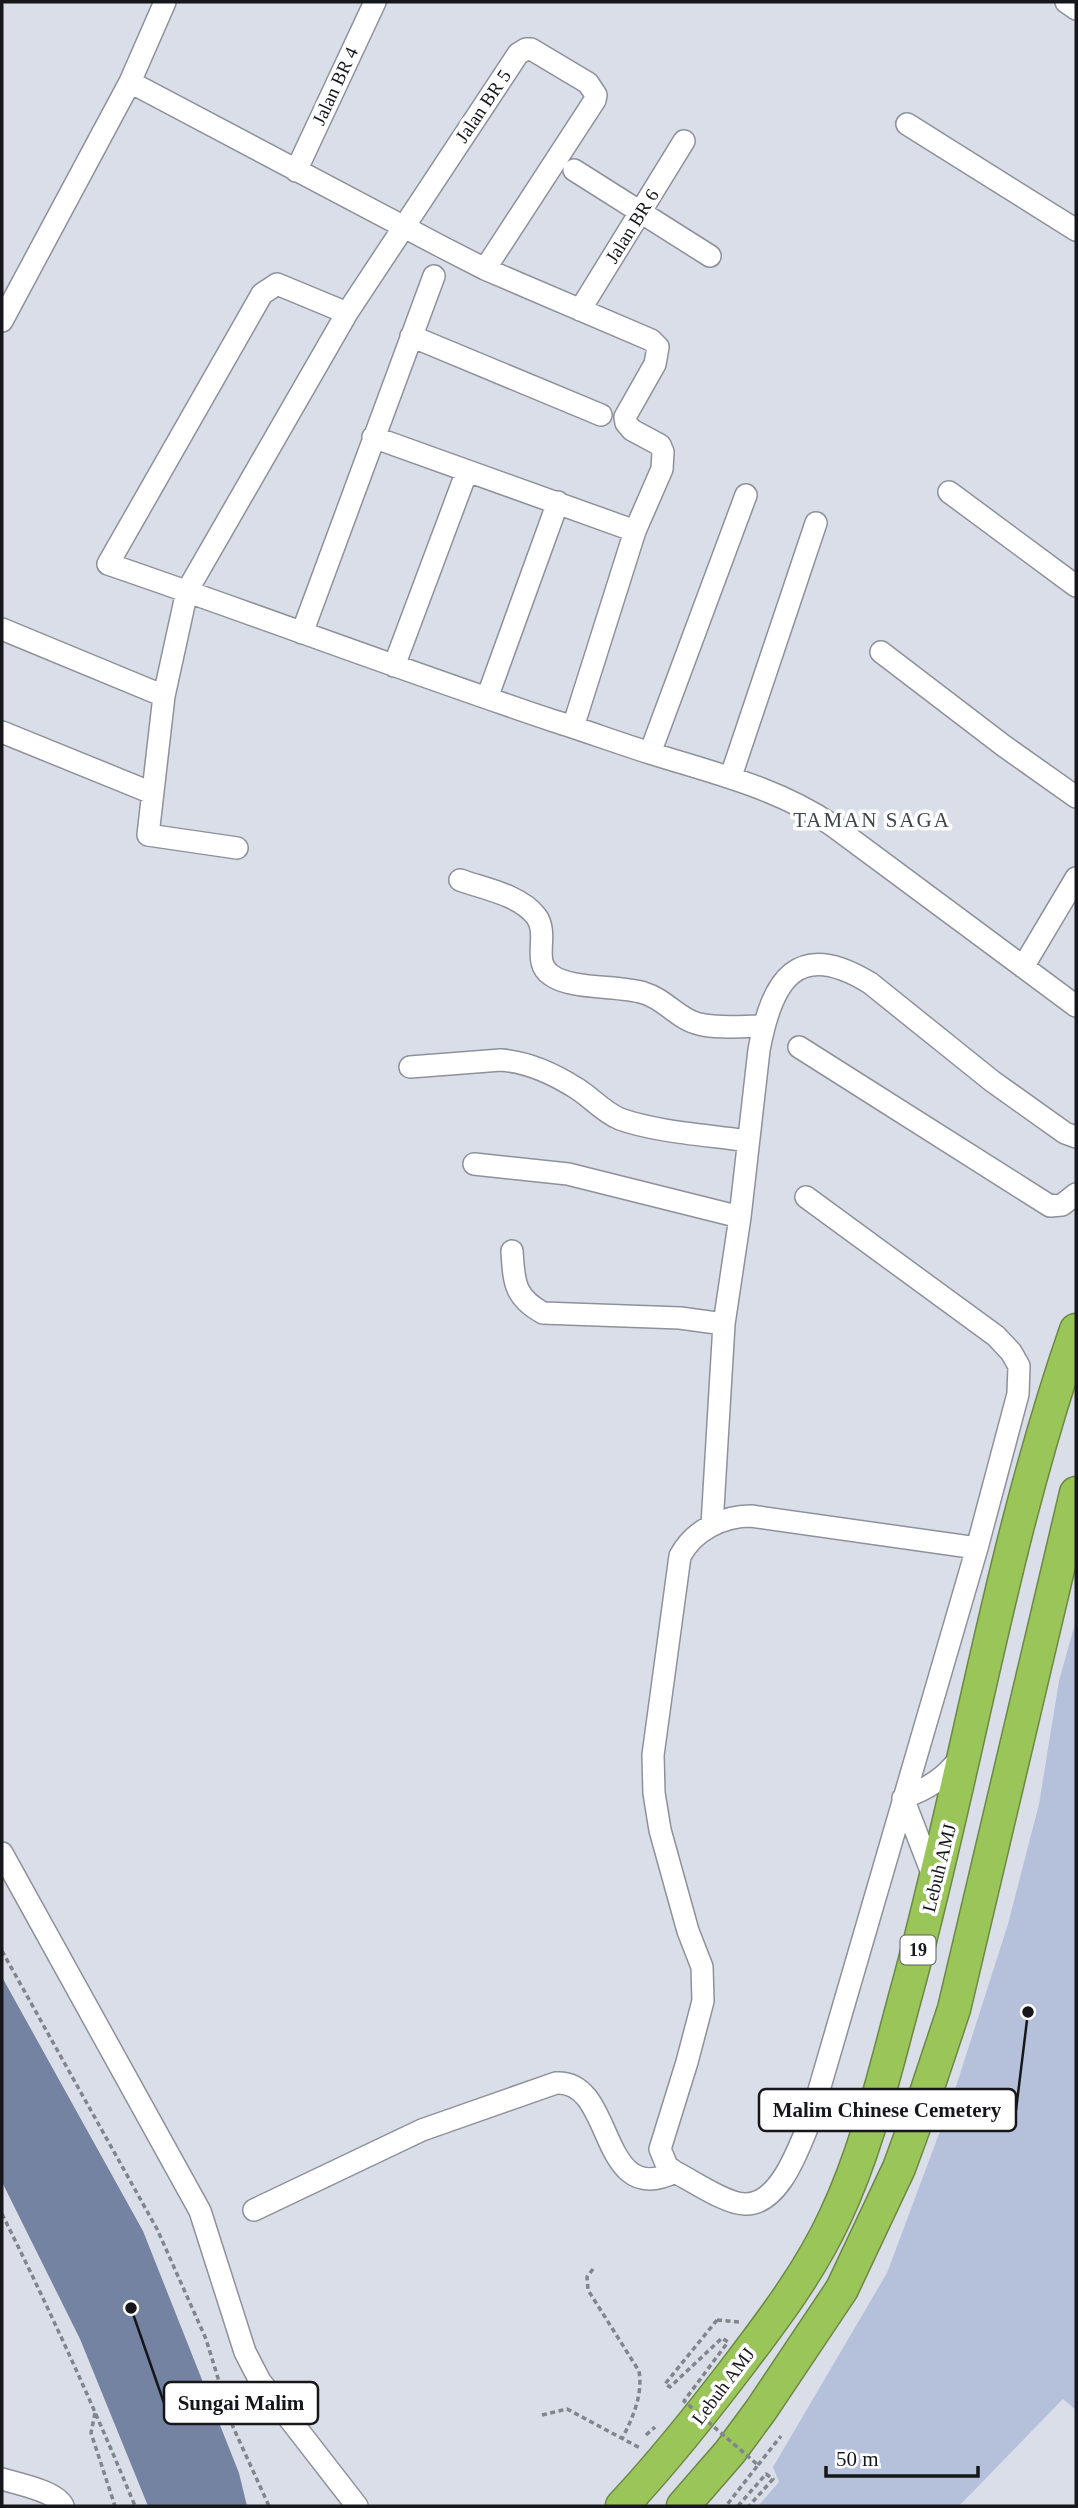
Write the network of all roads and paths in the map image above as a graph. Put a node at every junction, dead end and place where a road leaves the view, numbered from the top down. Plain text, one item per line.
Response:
1 (165, 2) edge
2 (375, 2) edge
3 (1066, 2) edge
4 (1076, 9) edge
5 (130, 82) junction
6 (907, 124) dead end
7 (684, 141) dead end
8 (574, 170) dead end
9 (296, 171) junction
10 (641, 211) junction
11 (402, 227) junction
12 (1076, 230) edge
13 (710, 256) dead end
14 (485, 269) junction
15 (434, 276) dead end
16 (10, 288) edge
17 (580, 310) junction
18 (347, 313) junction
19 (2, 321) edge
20 (411, 336) junction
21 (601, 415) dead end
22 (373, 437) junction
23 (467, 471) junction
24 (949, 492) dead end
25 (746, 495) dead end
26 (558, 502) junction
27 (816, 523) dead end
28 (635, 531) junction
29 (1073, 576) edge
30 (187, 591) junction
31 (2, 629) edge
32 (303, 633) junction
33 (881, 652) dead end
34 (394, 666) junction
35 (164, 696) junction
36 (487, 698) junction
37 (573, 727) junction
38 (2, 732) edge
39 (650, 753) junction
40 (731, 776) junction
41 (152, 793) junction
42 (1076, 797) edge
43 (237, 848) dead end
44 (1076, 878) edge
45 (460, 880) dead end
46 (1023, 967) junction
47 (1076, 1006) edge
48 (763, 1026) junction
49 (799, 1047) dead end
50 (410, 1067) dead end
51 (1076, 1137) edge
52 (747, 1141) junction
53 (474, 1164) dead end
54 (1076, 1194) edge
55 (806, 1197) dead end
56 (740, 1217) junction
57 (512, 1251) dead end
58 (724, 1324) junction
59 (1076, 1330) edge
60 (1076, 1493) edge
61 (712, 1525) junction
62 (977, 1548) junction
63 (967, 1748) junction
64 (903, 1798) junction
65 (2, 1853) edge
66 (936, 1883) junction
67 (2, 1951) edge
68 (675, 2172) junction
69 (254, 2210) dead end
70 (2, 2214) edge
71 (593, 2269) dead end
72 (717, 2320) dead end
73 (96, 2411) junction
74 (542, 2415) dead end
75 (781, 2436) dead end
76 (622, 2438) junction
77 (662, 2464) junction
78 (758, 2465) junction
79 (2, 2479) edge
80 (63, 2506) edge
81 (116, 2506) edge
82 (135, 2506) edge
83 (270, 2506) edge
84 (357, 2506) edge
85 (622, 2506) edge
86 (683, 2506) edge
87 (726, 2506) edge
88 (738, 2506) edge
89 (749, 2506) edge

1 - 5 street
2 - 9 street, Jalan BR 4
3 - 4 street
5 - 9 street
5 - 16 street
6 - 12 street
7 - 10 street, Jalan BR 6
8 - 10 street
9 - 11 street
10 - 13 street
10 - 17 street, Jalan BR 6
11 - 14 street
11 - 14 street, Jalan BR 5
11 - 18 street
14 - 17 street
15 - 20 street
16 - 19 street
17 - 28 street
18 - 30 street
18 - 30 street
20 - 21 street
20 - 22 street
22 - 23 street
22 - 32 street
23 - 26 street
23 - 34 street
24 - 29 street
25 - 39 street
26 - 28 street
26 - 36 street
27 - 40 street
28 - 37 street
30 - 32 street
30 - 35 street
31 - 35 street
32 - 34 street
33 - 42 street
34 - 36 street
35 - 41 street
36 - 37 street
37 - 39 street
38 - 41 street
39 - 40 street
40 - 46 street
41 - 43 street
44 - 46 street
45 - 48 street
46 - 47 street
48 - 51 street
48 - 52 street
49 - 54 street
50 - 52 street
52 - 56 street
53 - 56 street
55 - 62 street
56 - 58 street
57 - 58 street
58 - 61 street
59 - 63 highway, Lebuh AMJ / 19
60 - 86 highway, 19
61 - 62 street
61 - 68 street
62 - 64 street
63 - 64 street
63 - 66 highway, Lebuh AMJ / 19
64 - 66 street
64 - 68 street
65 - 84 street
66 - 77 highway, Lebuh AMJ / 19
67 - 83 path
68 - 69 street
70 - 73 path
71 - 76 path
72 - 78 path, bridge
73 - 81 path
73 - 82 path
74 - 76 path
75 - 78 path
76 - 77 path
77 - 85 highway, Lebuh AMJ / 19
78 - 87 path, bridge
79 - 80 street
88 - 89 path

